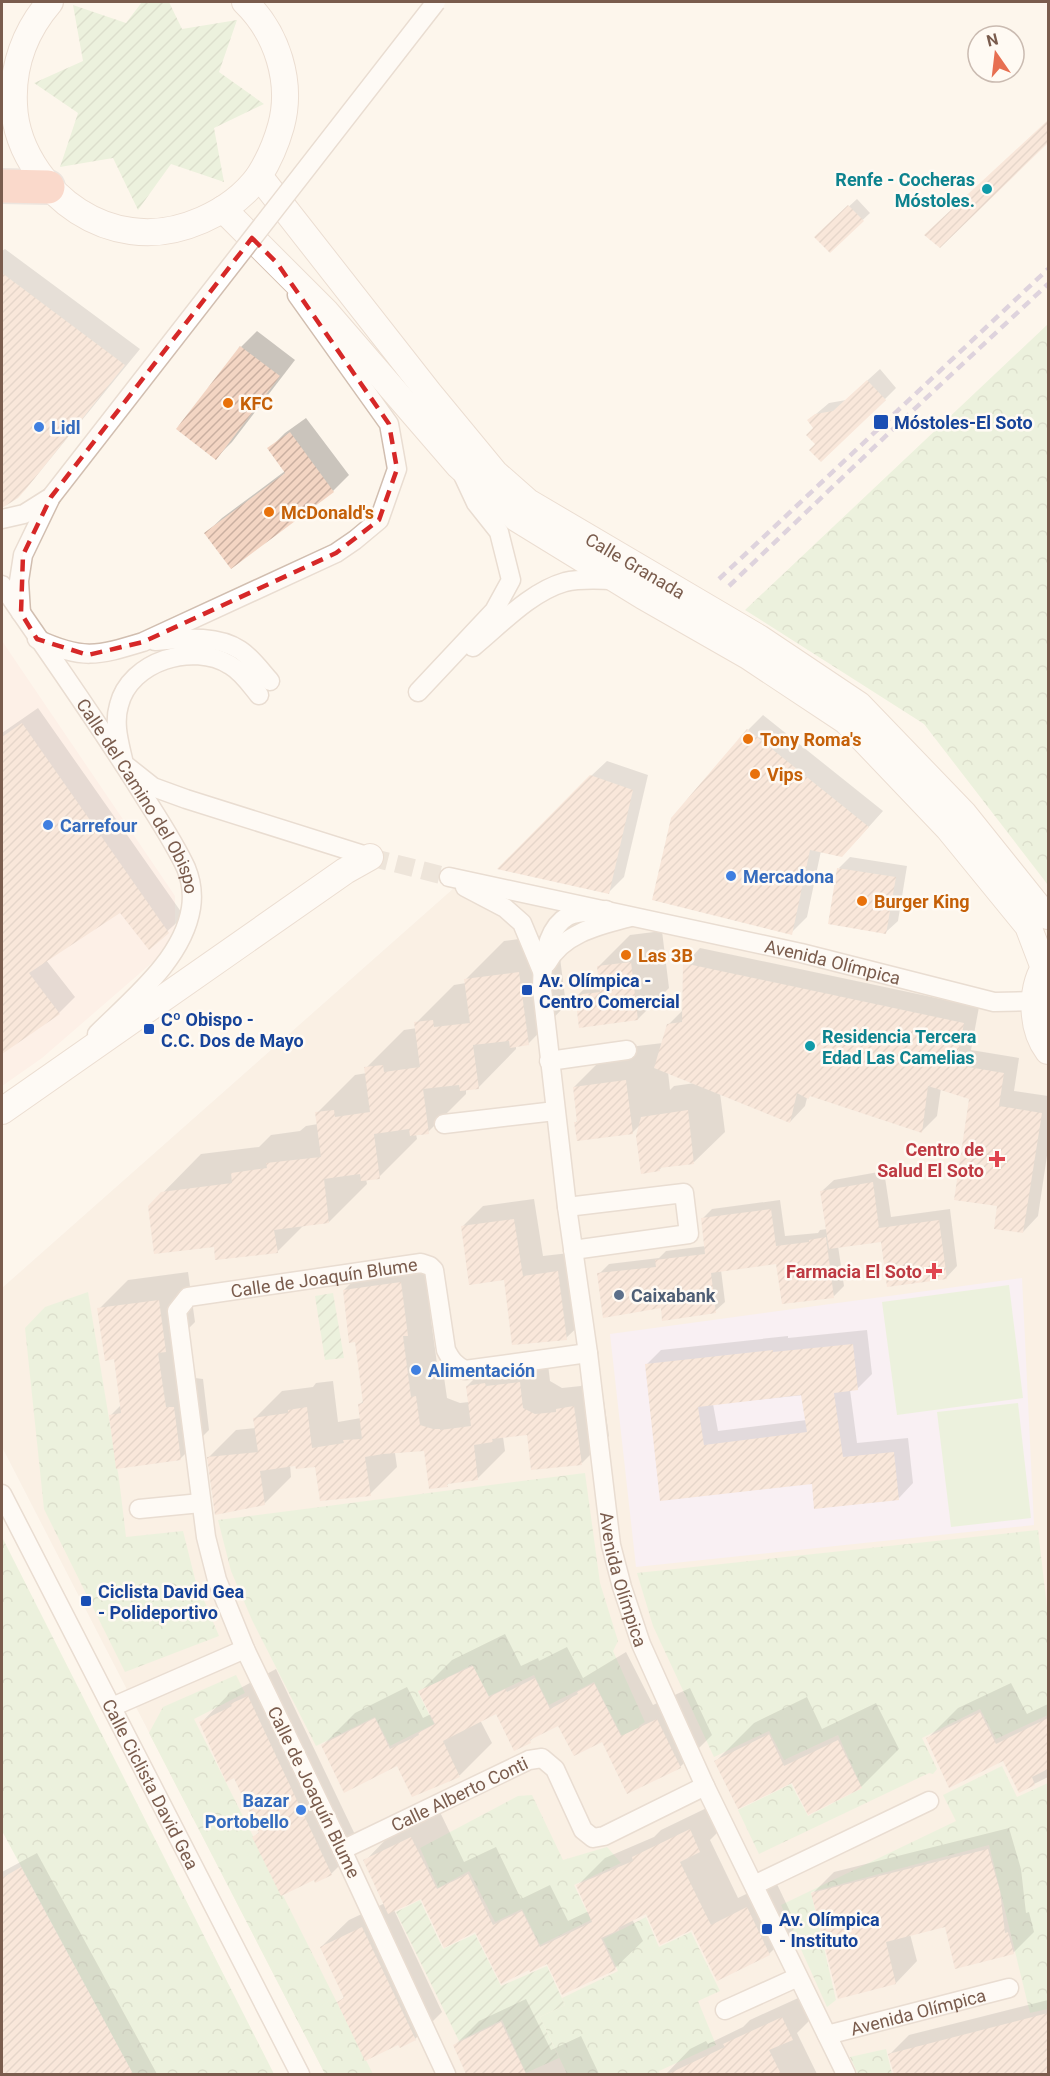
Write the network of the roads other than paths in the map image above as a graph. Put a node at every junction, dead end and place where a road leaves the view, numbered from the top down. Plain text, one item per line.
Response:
1 (245, 2) edge
2 (436, 2) edge
3 (42, 6) edge
4 (259, 176) junction
5 (4, 187) edge
6 (48, 187) junction
7 (223, 209) junction
8 (277, 263) junction
9 (459, 466) junction
10 (51, 497) junction
11 (2, 519) edge
12 (617, 580) junction
13 (2, 585) edge
14 (21, 613) junction
15 (37, 639) junction
16 (143, 642) junction
17 (124, 764) junction
18 (370, 857) joint
19 (606, 910) junction
20 (632, 916) junction
21 (1048, 916) edge
22 (522, 923) junction
23 (552, 931) junction
24 (578, 935) junction
25 (1046, 965) edge
26 (542, 971) junction
27 (1035, 1001) junction
28 (627, 1050) dead end
29 (1048, 1051) edge
30 (71, 1060) junction
31 (549, 1061) junction
32 (2, 1111) edge
33 (555, 1111) junction
34 (444, 1124) dead end
35 (567, 1207) junction
36 (573, 1250) junction
37 (588, 1353) junction
38 (2, 1494) edge
39 (201, 1503) junction
40 (140, 1509) dead end
41 (245, 1649) junction
42 (111, 1707) junction
43 (705, 1786) junction
44 (929, 1801) dead end
45 (342, 1850) junction
46 (754, 1885) junction
47 (798, 1977) junction
48 (1009, 1988) dead end
49 (725, 2010) dead end
50 (827, 2035) junction
51 (300, 2074) edge
52 (446, 2074) edge
53 (846, 2074) edge

1 - 4 street
2 - 10 street, bridge
3 - 6 street
4 - 7 street
4 - 21 street, Calle Granada
5 - 6 highway
6 - 7 street
7 - 8 street, Calle Granada
8 - 9 street, Calle Granada
8 - 16 street
9 - 12 street, Calle Granada
9 - 12 street
10 - 11 street
10 - 14 street
12 - 25 street, Calle Granada
13 - 14 street, Calle del Camino del Obispo
14 - 15 street, Calle del Camino del Obispo
15 - 16 street
15 - 17 street, Calle del Camino del Obispo
16 - 17 street
17 - 18 street
17 - 30 street, Calle del Camino del Obispo
18 - 30 street
19 - 20 street, Avenida Olímpica
19 - 22 street, Avenida Olímpica
19 - 23 street
20 - 24 street
20 - 27 street, Avenida Olímpica
22 - 23 street
22 - 26 street, Avenida Olímpica
23 - 24 street
23 - 26 street, Avenida Olímpica
24 - 26 street
25 - 27 street
26 - 31 street, Avenida Olímpica
27 - 29 street
28 - 31 street
30 - 32 street
31 - 33 street, Avenida Olímpica
33 - 34 street
33 - 35 street, Avenida Olímpica
35 - 36 street, Avenida Olímpica
35 - 36 street
36 - 37 street, Avenida Olímpica
37 - 39 street, Calle de Joaquín Blume
37 - 43 street, Avenida Olímpica
38 - 42 street, Calle Ciclista David Gea
39 - 40 street
39 - 41 street, Calle de Joaquín Blume
41 - 42 street
41 - 45 street, Calle de Joaquín Blume
42 - 51 street, Calle Ciclista David Gea
43 - 45 street, Calle Alberto Conti
43 - 46 street, Avenida Olímpica
44 - 46 street
45 - 52 street, Calle de Joaquín Blume
46 - 47 street, Avenida Olímpica
47 - 49 street
47 - 50 street, Avenida Olímpica
48 - 50 street, Avenida Olímpica
50 - 53 street, Avenida Olímpica

